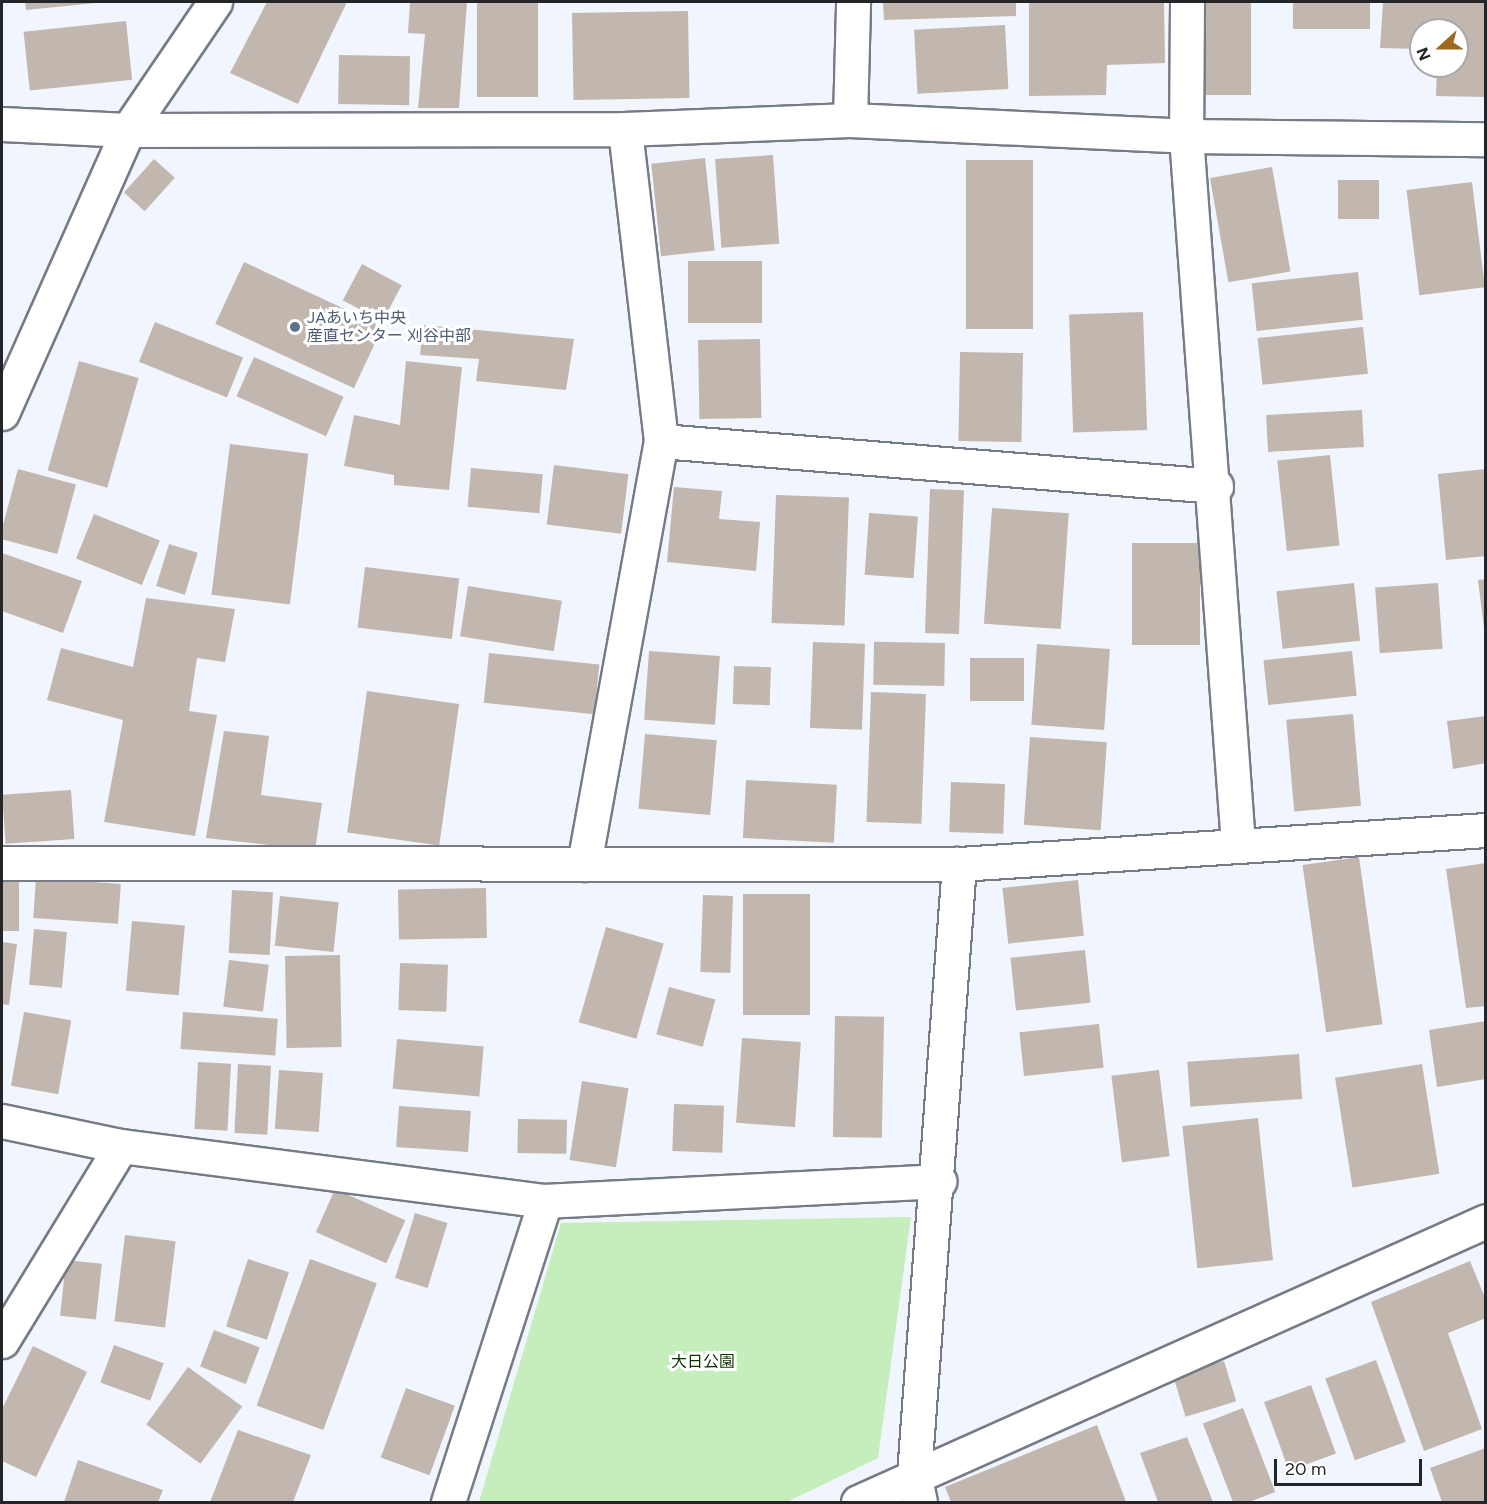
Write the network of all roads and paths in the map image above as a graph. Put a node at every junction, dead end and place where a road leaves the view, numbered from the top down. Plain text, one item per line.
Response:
1 (215, 2) edge
2 (853, 2) edge
3 (1186, 2) edge
4 (850, 120) junction
5 (2, 124) edge
6 (625, 129) junction
7 (128, 130) junction
8 (1186, 136) junction
9 (1485, 139) edge
10 (2, 413) edge
11 (660, 441) junction
12 (1216, 486) junction
13 (1485, 830) edge
14 (1238, 843) junction
15 (2, 862) edge
16 (584, 864) junction
17 (959, 864) junction
18 (2, 1121) edge
19 (121, 1146) junction
20 (939, 1181) junction
21 (544, 1201) junction
22 (1485, 1221) edge
23 (2, 1341) edge
24 (917, 1488) edge
25 (448, 1503) edge
26 (858, 1503) edge

1 - 7 street
2 - 4 street
3 - 8 street
4 - 6 street
4 - 8 street
5 - 7 street
6 - 7 street
6 - 11 street
7 - 10 street
8 - 9 street
8 - 12 street
11 - 12 street
11 - 16 street
12 - 14 street
13 - 14 street
14 - 17 street
15 - 16 street
16 - 17 street
17 - 20 street
18 - 19 street
19 - 21 street
19 - 23 street
20 - 21 street
20 - 24 street
21 - 25 street
22 - 24 street
24 - 26 street

